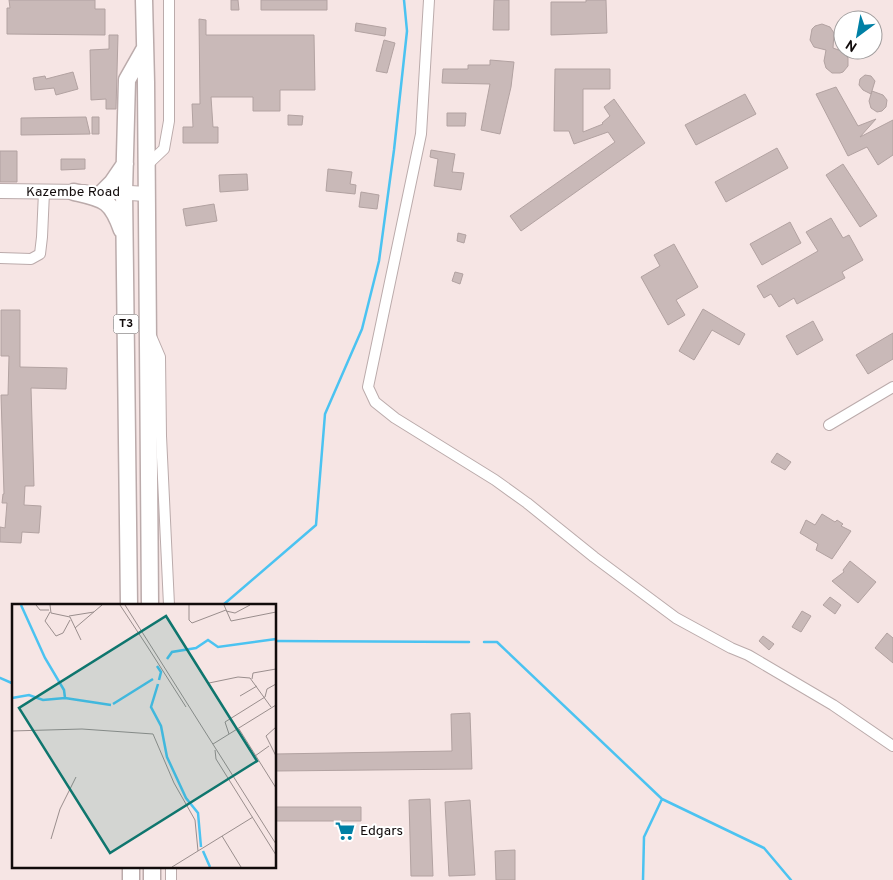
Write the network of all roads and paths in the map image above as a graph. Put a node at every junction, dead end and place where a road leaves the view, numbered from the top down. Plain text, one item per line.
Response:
1 (144, 0) edge
2 (169, 0) edge
3 (429, 0) edge
4 (145, 48) junction
5 (125, 164) junction
6 (146, 167) junction
7 (0, 191) edge
8 (44, 192) junction
9 (74, 192) junction
10 (103, 192) junction
11 (124, 192) junction
12 (146, 194) junction
13 (125, 237) junction
14 (0, 258) edge
15 (147, 326) junction
16 (893, 387) edge
17 (829, 425) dead end
18 (129, 604) edge
19 (150, 604) edge
20 (169, 604) edge
21 (893, 746) edge

1 - 4 highway, T3
2 - 6 street
3 - 21 street
4 - 5 highway, T3
4 - 6 highway, T3
5 - 10 highway
5 - 11 highway, T3
6 - 12 highway, T3
7 - 8 main road, Kazembe Road
8 - 9 main road, Kazembe Road
8 - 14 street
9 - 10 main road, Kazembe Road
9 - 13 highway
10 - 11 main road, Kazembe Road
11 - 12 main road, Kazembe Road
11 - 13 highway, T3
12 - 15 highway, T3
13 - 18 highway, T3
15 - 19 highway, T3
15 - 20 street
16 - 17 street

